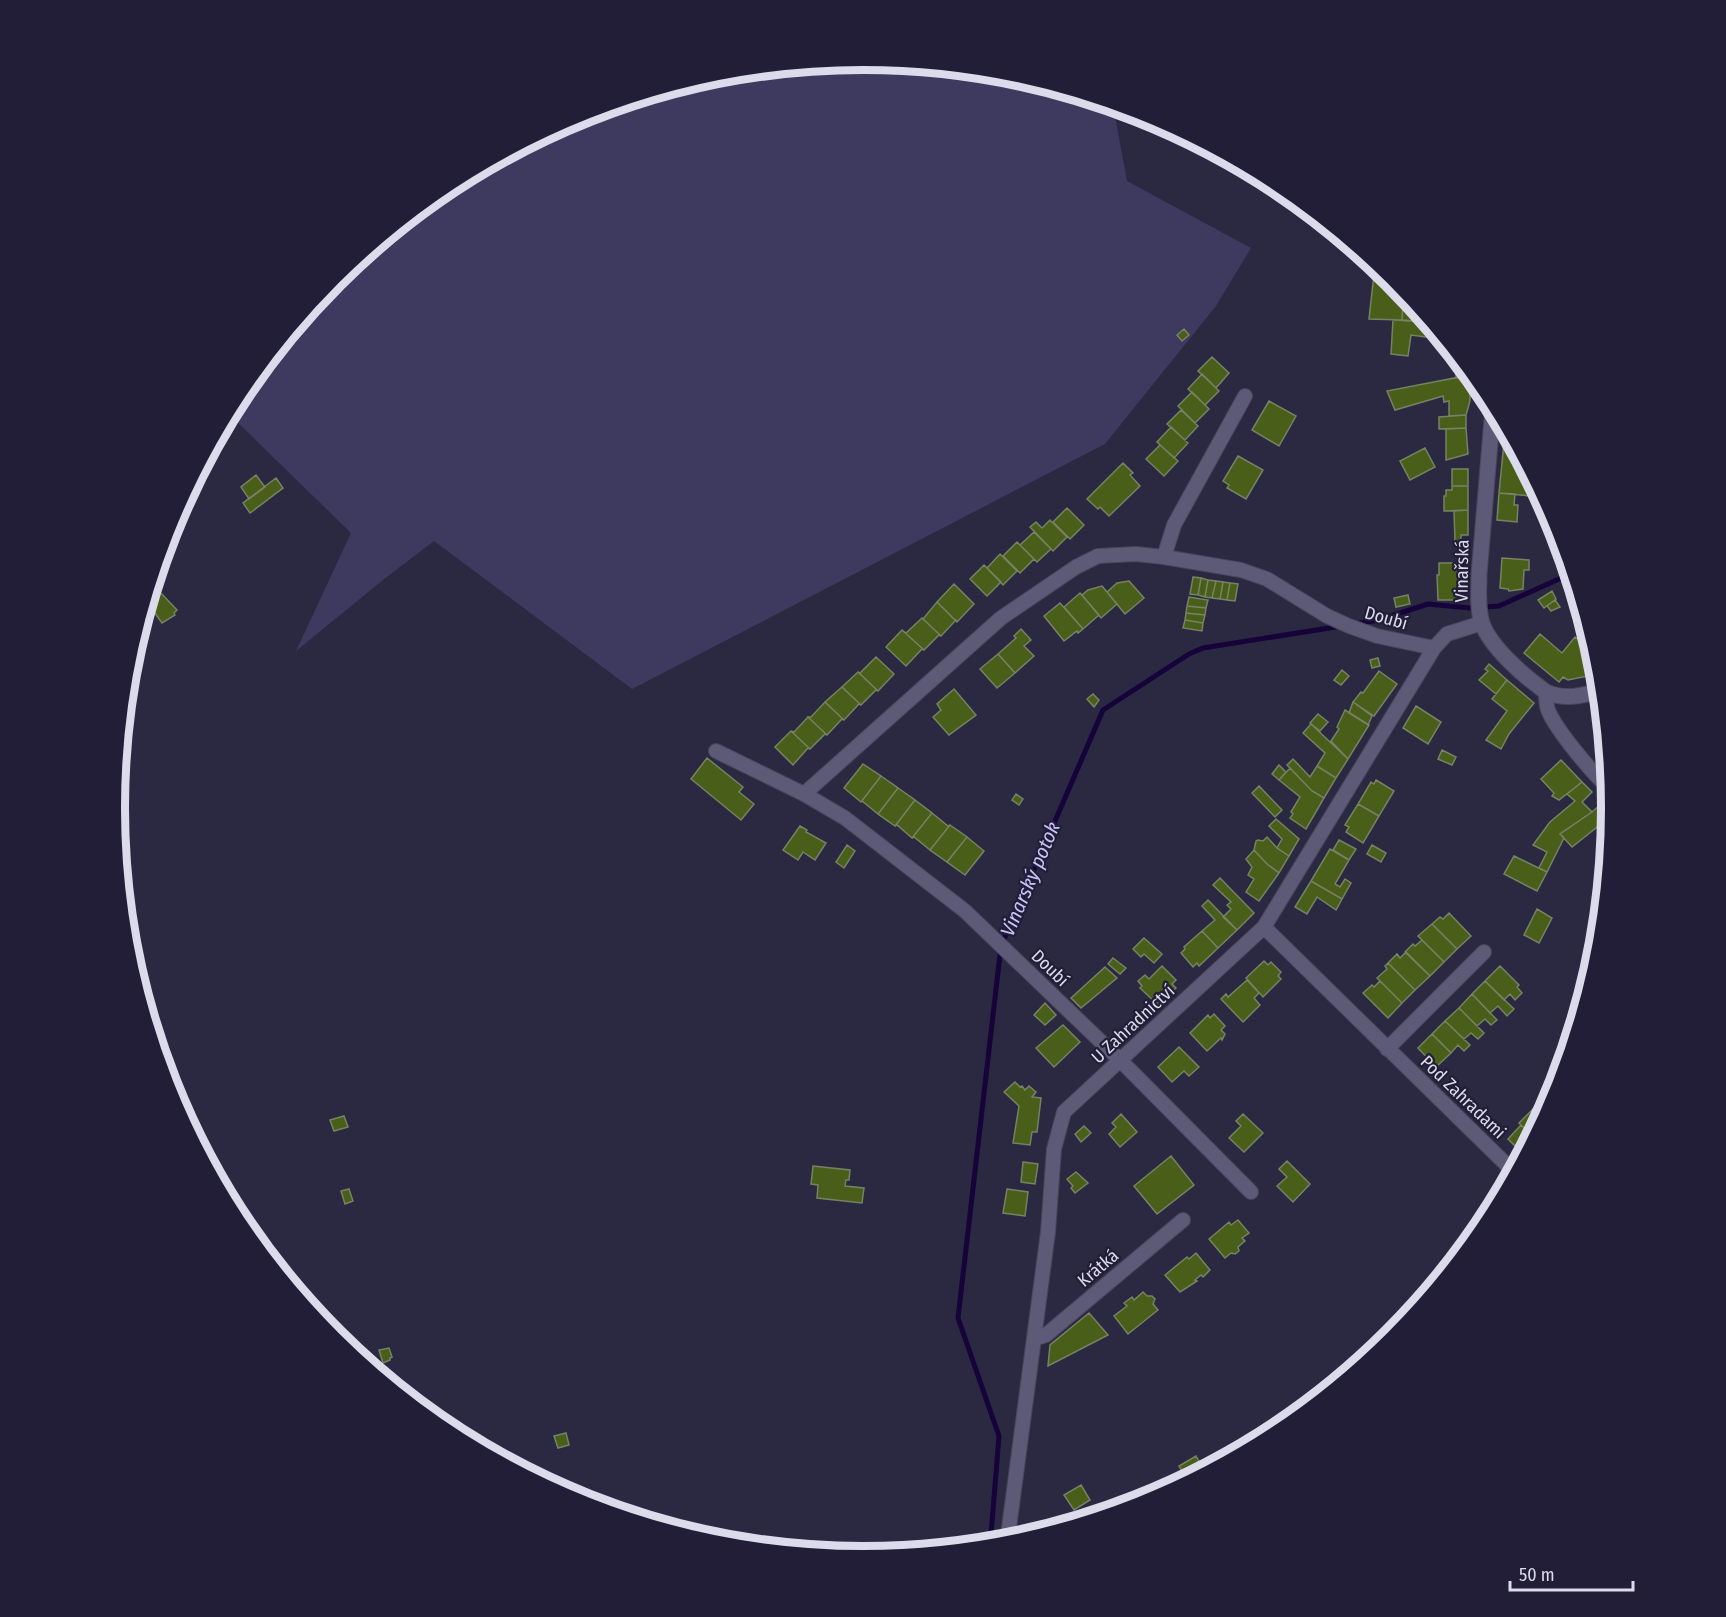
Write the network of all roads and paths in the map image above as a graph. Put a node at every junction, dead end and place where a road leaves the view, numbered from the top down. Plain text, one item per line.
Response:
1 (1245, 396) dead end
2 (1494, 426) edge
3 (1164, 557) junction
4 (1482, 623) junction
5 (1434, 648) junction
6 (1546, 692) junction
7 (1592, 693) edge
8 (716, 751) dead end
9 (1600, 778) edge
10 (804, 794) junction
11 (1264, 927) junction
12 (1484, 952) dead end
13 (1387, 1049) junction
14 (1120, 1060) junction
15 (1508, 1166) edge
16 (1251, 1192) dead end
17 (1183, 1220) dead end
18 (1034, 1339) junction
19 (1009, 1532) edge

1 - 3 street
2 - 4 street, Vinařská
3 - 5 street, Doubí
3 - 10 street, Doubí
4 - 5 street, U Zahradnictví
4 - 6 street, Vinařská
5 - 11 street, U Zahradnictví
6 - 7 street
6 - 9 street
8 - 10 street, Doubí
10 - 14 street, Doubí
11 - 13 street, Pod Zahradami
11 - 14 street, U Zahradnictví
12 - 13 street
13 - 15 street, Pod Zahradami
14 - 16 street, Doubí
14 - 18 street, U Zahradnictví
17 - 18 street, Krátká
18 - 19 street, U Zahradnictví

